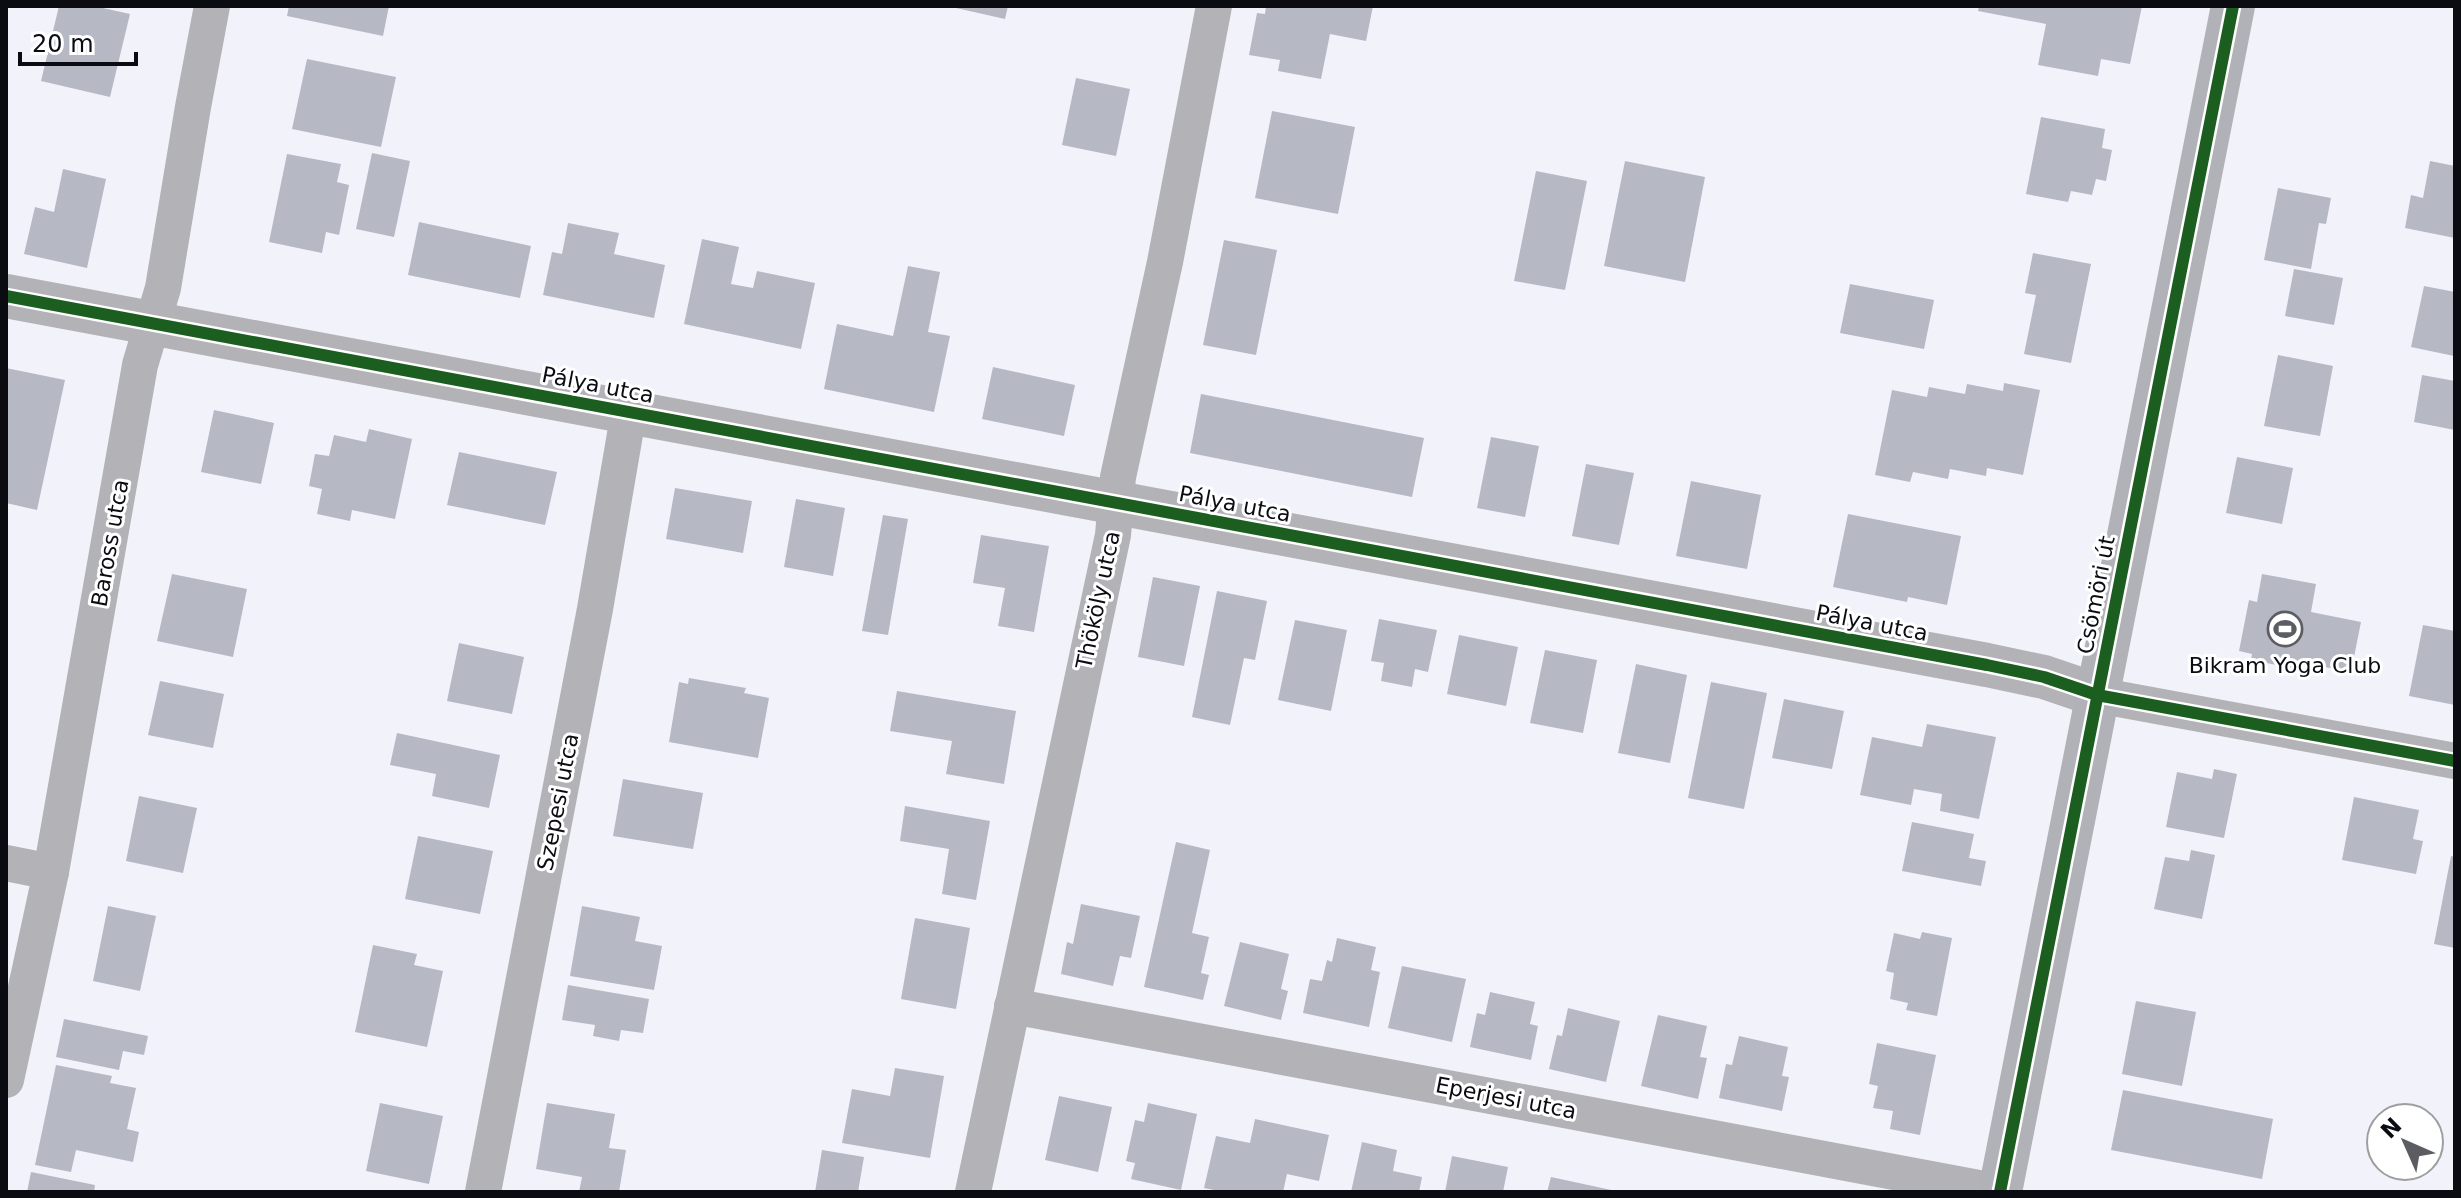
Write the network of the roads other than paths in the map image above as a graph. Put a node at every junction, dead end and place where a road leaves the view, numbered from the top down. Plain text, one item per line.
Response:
1 (212, 6) edge
2 (1214, 6) edge
3 (2233, 6) edge
4 (6, 296) edge
5 (152, 323) junction
6 (629, 411) junction
7 (1116, 501) junction
8 (2097, 695) junction
9 (2455, 761) edge
10 (6, 863) edge
11 (51, 872) junction
12 (1012, 1006) junction
13 (6, 1080) edge
14 (483, 1192) edge
15 (973, 1192) edge
16 (2000, 1192) edge

1 - 5 street, Baross utca
2 - 7 street, Thököly utca
3 - 8 main road, Csömöri út
4 - 5 street, Pálya utca
5 - 6 street, Pálya utca
5 - 11 street, Baross utca
6 - 7 street, Pálya utca
6 - 14 street, Szepesi utca
7 - 8 street, Pálya utca
7 - 12 street, Thököly utca
8 - 9 street, Pálya utca
8 - 16 main road, Csömöri út
10 - 11 street
11 - 13 street, Baross utca
12 - 15 street, Thököly utca
12 - 16 street, Eperjesi utca

